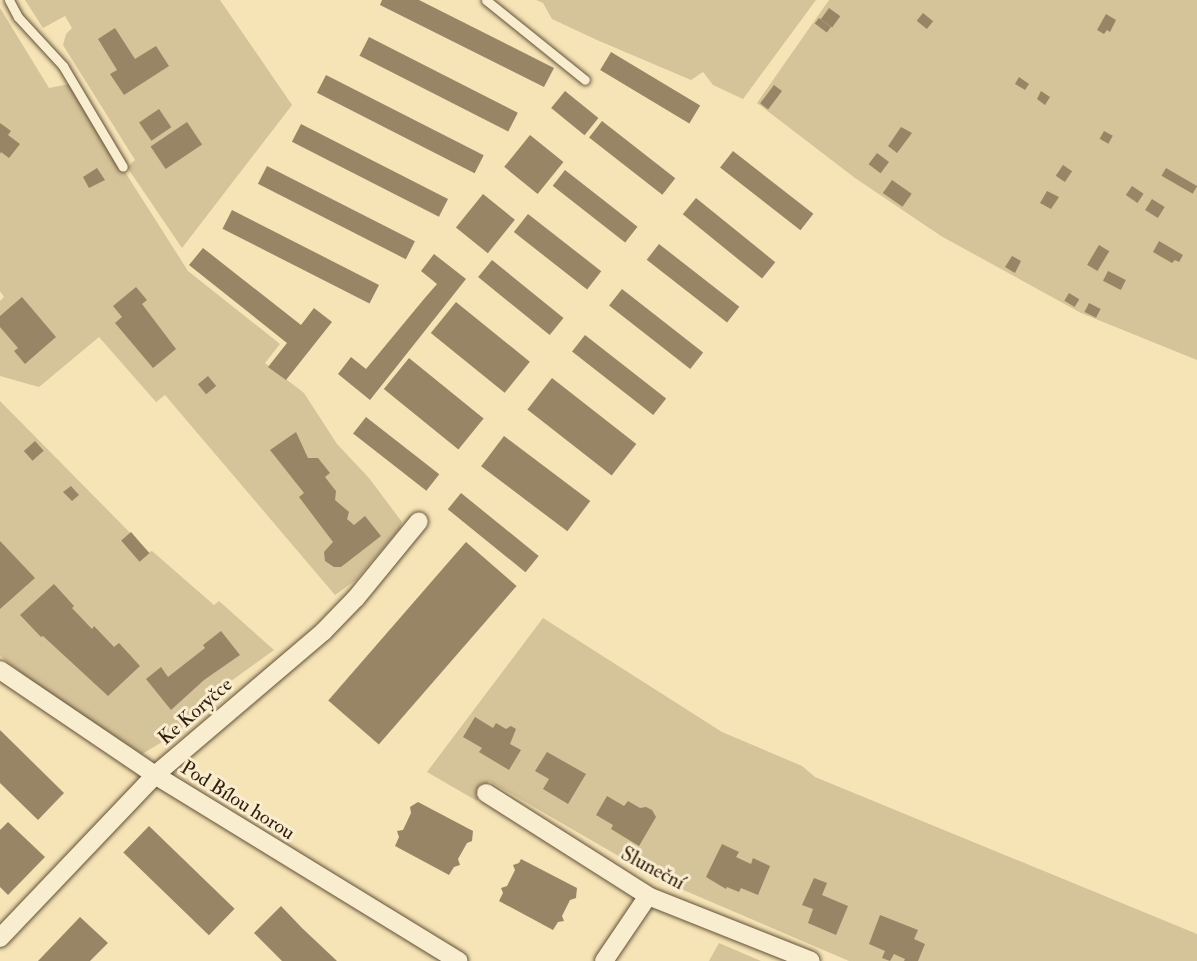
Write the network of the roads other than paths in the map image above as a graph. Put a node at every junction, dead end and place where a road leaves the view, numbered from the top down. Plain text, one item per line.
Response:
1 (9, 0) edge
2 (486, 0) edge
3 (585, 80) dead end
4 (123, 167) dead end
5 (419, 521) dead end
6 (0, 670) edge
7 (155, 775) junction
8 (486, 793) dead end
9 (648, 896) junction
10 (0, 938) edge
11 (458, 961) edge
12 (604, 961) edge
13 (811, 961) edge

1 - 4 lane
2 - 3 lane
5 - 7 street, Ke Koryčce
6 - 7 street, Pod Bílou horou
7 - 10 street, Ke Koryčce
7 - 11 street, Pod Bílou horou
8 - 9 street, Sluneční
9 - 12 street
9 - 13 street, Sluneční

